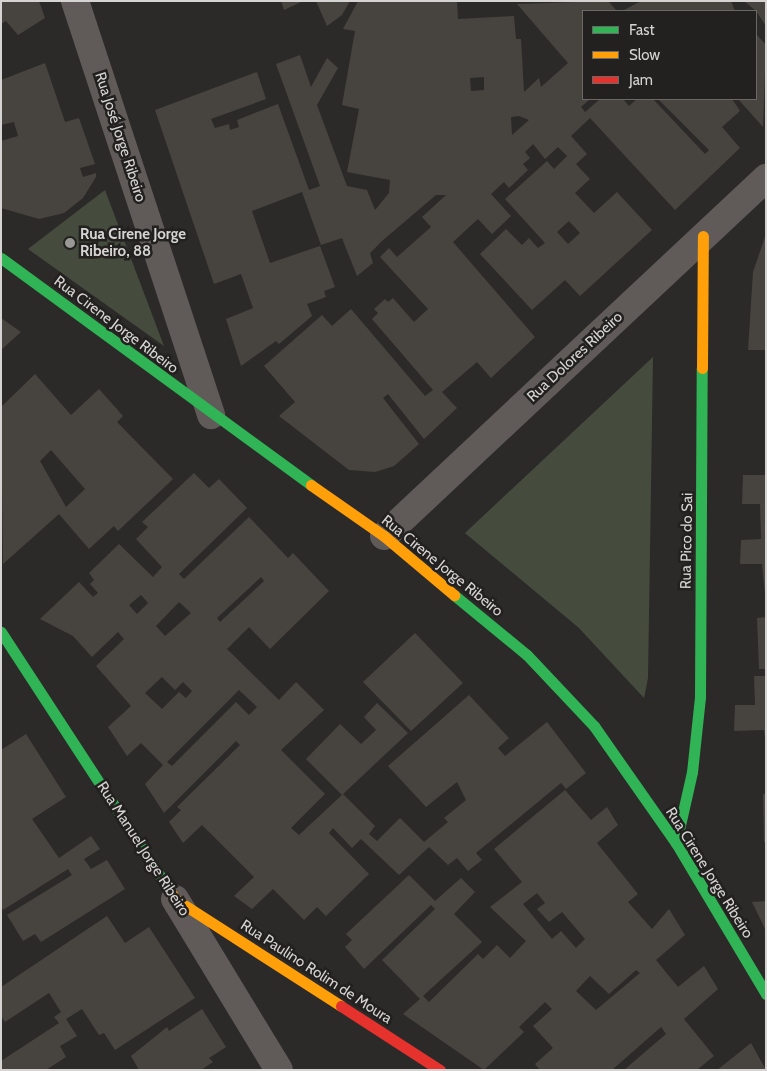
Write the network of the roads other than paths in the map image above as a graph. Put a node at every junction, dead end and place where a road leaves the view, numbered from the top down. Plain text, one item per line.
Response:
1 (75, 1) edge
2 (766, 178) edge
3 (703, 236) junction
4 (1, 258) edge
5 (211, 415) junction
6 (384, 536) junction
7 (1, 632) edge
8 (676, 843) junction
9 (176, 899) junction
10 (766, 994) edge
11 (279, 1070) edge
12 (440, 1070) edge

1 - 5 street, Rua José Jorge Ribeiro
2 - 3 street, Rua Dolores Ribeiro
3 - 6 street, Rua Dolores Ribeiro
3 - 8 street, Rua Pico do Sai
4 - 5 street, Rua Cirene Jorge Ribeiro
5 - 6 street, Rua Cirene Jorge Ribeiro
6 - 8 street, Rua Cirene Jorge Ribeiro
7 - 9 street, Rua Manuel Jorge Ribeiro
8 - 10 street, Rua Cirene Jorge Ribeiro
9 - 11 street, Rua Manuel Jorge Ribeiro
9 - 12 street, Rua Paulino Rolim de Moura

